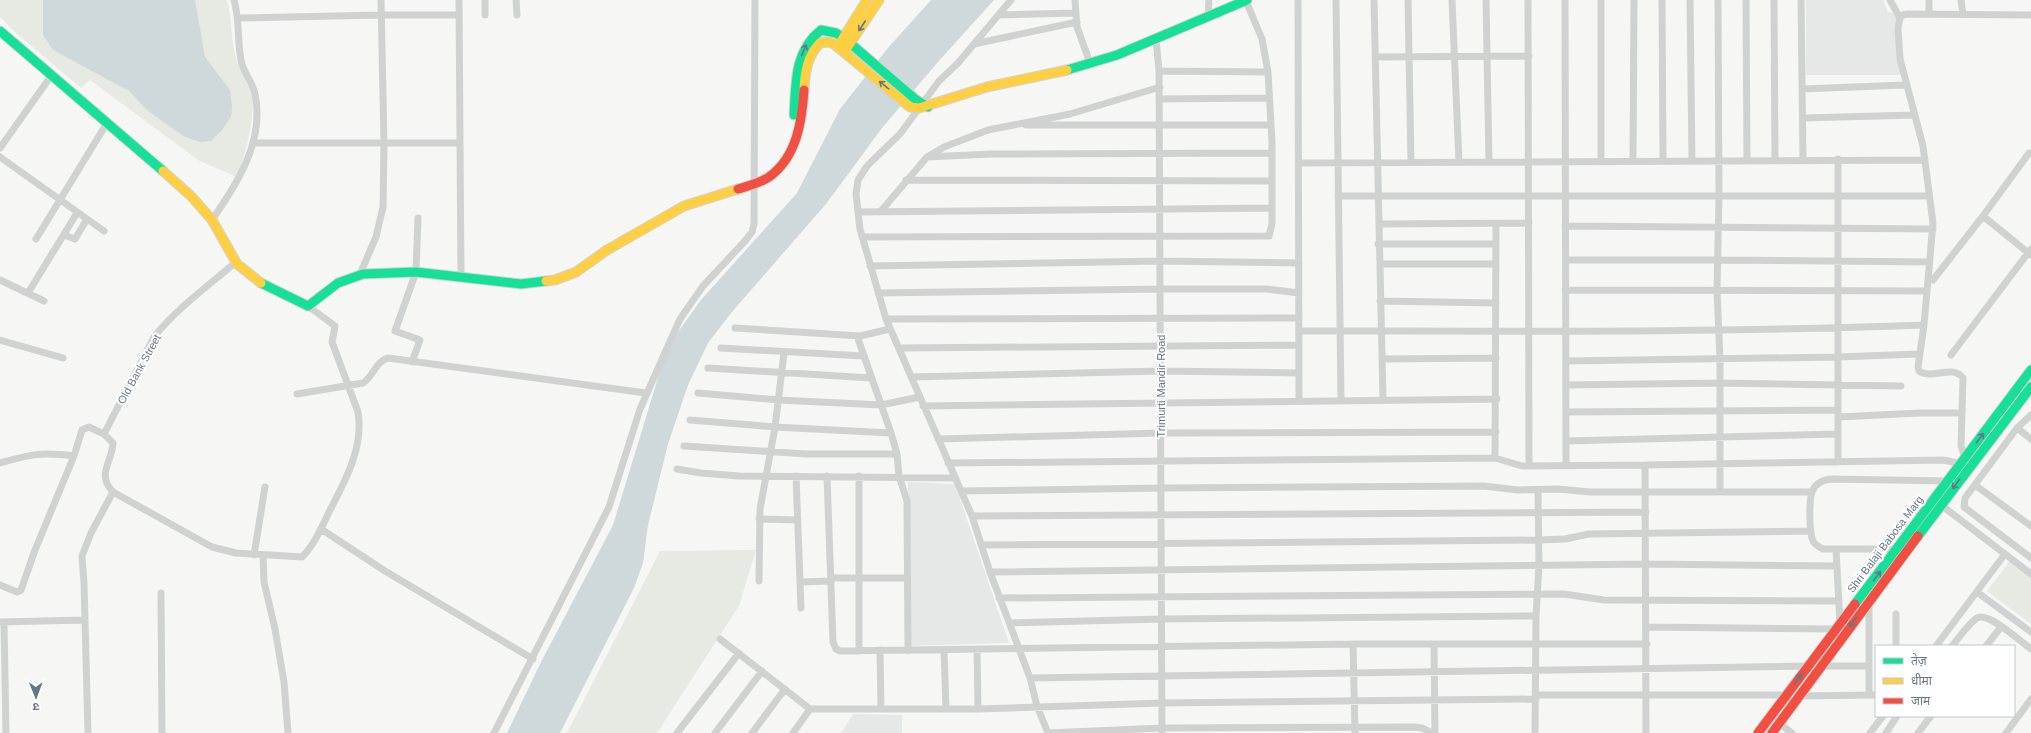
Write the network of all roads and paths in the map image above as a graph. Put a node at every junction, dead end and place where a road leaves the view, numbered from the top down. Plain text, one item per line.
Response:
1 (234, 0) edge
2 (381, 0) edge
3 (459, 0) edge
4 (485, 0) edge
5 (516, 0) edge
6 (755, 0) edge
7 (867, 0) edge
8 (879, 0) edge
9 (1011, 0) edge
10 (1075, 0) edge
11 (1209, 0) edge
12 (1246, 0) edge
13 (1298, 0) edge
14 (1336, 0) edge
15 (1374, 0) edge
16 (1408, 0) edge
17 (1452, 0) edge
18 (1486, 0) edge
19 (1528, 0) edge
20 (1565, 0) edge
21 (1601, 0) edge
22 (1634, 0) edge
23 (1662, 0) edge
24 (1690, 0) edge
25 (1718, 0) edge
26 (1746, 0) edge
27 (1774, 0) edge
28 (1801, 0) edge
29 (1890, 0) edge
30 (1929, 0) edge
31 (1961, 0) edge
32 (1075, 13) junction
33 (1929, 14) junction
34 (1963, 14) junction
35 (381, 15) junction
36 (486, 15) dead end
37 (516, 15) dead end
38 (999, 15) junction
39 (2031, 15) edge
40 (459, 16) junction
41 (1208, 16) junction
42 (239, 18) junction
43 (1900, 18) junction
44 (1077, 22) junction
45 (0, 31) edge
46 (1156, 39) junction
47 (847, 40) junction
48 (974, 44) junction
49 (841, 50) junction
50 (1410, 56) junction
51 (1455, 56) junction
52 (1488, 56) junction
53 (1529, 56) junction
54 (1375, 57) junction
55 (1090, 64) junction
56 (1160, 71) junction
57 (1268, 72) junction
58 (52, 76) junction
59 (1906, 85) junction
60 (1160, 87) junction
61 (1802, 89) junction
62 (1269, 98) junction
63 (1160, 99) junction
64 (919, 105) junction
65 (1914, 115) junction
66 (1803, 118) junction
67 (106, 123) junction
68 (1006, 125) junction
69 (1270, 125) junction
70 (1160, 126) junction
71 (253, 143) junction
72 (384, 143) junction
73 (460, 143) junction
74 (0, 148) edge
75 (1272, 152) junction
76 (2029, 153) dead end
77 (1160, 154) junction
78 (0, 156) edge
79 (927, 157) junction
80 (1602, 160) junction
81 (1719, 160) junction
82 (1747, 160) junction
83 (1775, 160) junction
84 (1802, 160) junction
85 (1838, 160) junction
86 (1924, 160) junction
87 (1565, 161) junction
88 (1633, 161) junction
89 (1663, 161) junction
90 (1692, 161) junction
91 (1411, 162) junction
92 (1459, 162) junction
93 (1489, 162) junction
94 (1529, 162) junction
95 (1299, 163) junction
96 (1338, 163) junction
97 (1377, 163) junction
98 (777, 169) junction
99 (906, 180) junction
100 (1160, 180) junction
101 (1272, 181) junction
102 (755, 184) junction
103 (1338, 196) junction
104 (1378, 196) junction
105 (1529, 196) junction
106 (1565, 196) junction
107 (1719, 196) junction
108 (1839, 196) junction
109 (1928, 196) junction
110 (60, 201) junction
111 (1272, 208) junction
112 (1160, 210) junction
113 (881, 211) junction
114 (77, 212) junction
115 (858, 212) junction
116 (1983, 216) junction
117 (418, 218) dead end
118 (87, 219) junction
119 (212, 220) junction
120 (1496, 223) junction
121 (1529, 223) junction
122 (1378, 224) junction
123 (1565, 226) junction
124 (1719, 226) junction
125 (1839, 227) junction
126 (1933, 229) junction
127 (104, 231) dead end
128 (64, 235) junction
129 (862, 237) junction
130 (1160, 237) junction
131 (36, 239) dead end
132 (1378, 244) junction
133 (1496, 244) junction
134 (2030, 253) edge
135 (1566, 260) junction
136 (1718, 260) junction
137 (1160, 261) junction
138 (1838, 261) junction
139 (236, 262) junction
140 (1929, 262) junction
141 (1299, 263) junction
142 (1380, 264) junction
143 (1495, 264) junction
144 (870, 266) junction
145 (416, 272) junction
146 (360, 274) junction
147 (461, 278) junction
148 (0, 280) edge
149 (1933, 280) dead end
150 (1160, 289) junction
151 (1565, 290) junction
152 (1838, 290) junction
153 (1717, 291) junction
154 (1927, 291) junction
155 (28, 293) junction
156 (878, 293) junction
157 (1299, 293) junction
158 (44, 301) dead end
159 (1380, 301) junction
160 (1496, 303) junction
161 (308, 306) junction
162 (1161, 318) junction
163 (1299, 318) junction
164 (886, 319) junction
165 (1924, 325) junction
166 (735, 328) dead end
167 (1838, 328) junction
168 (890, 329) junction
169 (1718, 330) junction
170 (1299, 331) junction
171 (1340, 331) junction
172 (1381, 331) junction
173 (1496, 331) junction
174 (1529, 331) junction
175 (1566, 332) junction
176 (857, 336) junction
177 (0, 340) edge
178 (1161, 345) junction
179 (1299, 345) junction
180 (721, 348) dead end
181 (900, 348) junction
182 (784, 353) junction
183 (1919, 354) junction
184 (1951, 355) dead end
185 (863, 356) junction
186 (63, 358) dead end
187 (1496, 358) junction
188 (1838, 358) junction
189 (1382, 359) junction
190 (1720, 359) junction
191 (1566, 361) junction
192 (412, 362) junction
193 (708, 368) dead end
194 (2031, 370) edge
195 (1161, 371) junction
196 (782, 373) junction
197 (1299, 373) junction
198 (911, 377) junction
199 (871, 378) junction
200 (1720, 384) junction
201 (1566, 385) junction
202 (1838, 385) junction
203 (2020, 385) junction
204 (347, 386) junction
205 (1901, 386) dead end
206 (2030, 390) edge
207 (646, 393) junction
208 (698, 393) dead end
209 (298, 394) dead end
210 (920, 397) junction
211 (1497, 399) junction
212 (779, 400) junction
213 (1341, 400) junction
214 (1383, 400) junction
215 (1299, 401) junction
216 (1161, 402) junction
217 (881, 405) junction
218 (924, 406) junction
219 (1719, 410) junction
220 (1566, 412) junction
221 (1838, 413) junction
222 (1961, 413) junction
223 (2031, 415) edge
224 (690, 420) dead end
225 (775, 427) junction
226 (2017, 428) junction
227 (1161, 432) junction
228 (1496, 432) junction
229 (891, 433) junction
230 (104, 434) junction
231 (1838, 434) junction
232 (1720, 437) junction
233 (2031, 438) edge
234 (938, 439) junction
235 (1566, 441) junction
236 (684, 446) dead end
237 (771, 452) junction
238 (897, 454) junction
239 (74, 456) junction
240 (1495, 458) junction
241 (1161, 460) junction
242 (1963, 461) junction
243 (948, 462) junction
244 (1838, 462) junction
245 (0, 463) edge
246 (1720, 463) junction
247 (1646, 465) junction
248 (1529, 466) junction
249 (1566, 466) junction
250 (677, 469) dead end
251 (796, 476) junction
252 (827, 476) junction
253 (859, 476) junction
254 (899, 476) junction
255 (767, 477) junction
256 (955, 478) junction
257 (1948, 481) junction
258 (1975, 485) junction
259 (265, 487) dead end
260 (1161, 488) junction
261 (1538, 490) junction
262 (961, 491) junction
263 (113, 492) junction
264 (1646, 492) junction
265 (1720, 492) junction
266 (1812, 492) junction
267 (1941, 505) junction
268 (1539, 512) junction
269 (1646, 512) junction
270 (972, 516) junction
271 (1162, 516) junction
272 (759, 519) junction
273 (798, 520) junction
274 (2031, 526) edge
275 (321, 529) junction
276 (1811, 531) junction
277 (1646, 533) junction
278 (1539, 540) junction
279 (1162, 544) junction
280 (981, 545) junction
281 (1836, 549) junction
282 (1896, 549) junction
283 (2005, 554) junction
284 (254, 555) junction
285 (263, 555) junction
286 (2031, 558) edge
287 (1647, 564) junction
288 (1539, 566) junction
289 (1837, 566) junction
290 (1162, 570) junction
291 (990, 572) junction
292 (2031, 574) edge
293 (860, 578) junction
294 (907, 578) junction
295 (831, 580) junction
296 (759, 581) dead end
297 (800, 582) junction
298 (0, 585) edge
299 (1977, 592) junction
300 (161, 593) dead end
301 (1537, 594) junction
302 (1162, 596) junction
303 (999, 598) junction
304 (1646, 600) junction
305 (1869, 600) junction
306 (1838, 601) junction
307 (801, 608) dead end
308 (1896, 614) dead end
309 (1536, 616) junction
310 (1162, 619) junction
311 (84, 620) junction
312 (2, 622) edge
313 (1010, 623) junction
314 (1647, 627) junction
315 (1838, 627) junction
316 (2001, 627) junction
317 (2031, 632) edge
318 (720, 639) dead end
319 (1353, 644) junction
320 (1434, 644) junction
321 (1647, 644) junction
322 (1896, 645) edge
323 (1937, 645) edge
324 (1953, 645) edge
325 (1987, 645) edge
326 (1163, 646) junction
327 (1536, 646) junction
328 (2031, 649) edge
329 (880, 650) junction
330 (944, 650) junction
331 (977, 650) junction
332 (1019, 650) junction
333 (859, 651) junction
334 (908, 651) junction
335 (739, 653) junction
336 (533, 659) junction
337 (1808, 666) junction
338 (1820, 666) junction
339 (1868, 666) junction
340 (1647, 668) junction
341 (1536, 670) junction
342 (762, 671) junction
343 (1433, 671) junction
344 (1354, 672) junction
345 (1162, 676) junction
346 (1030, 678) junction
347 (786, 689) junction
348 (1646, 694) junction
349 (1787, 695) junction
350 (1872, 695) edge
351 (1798, 696) junction
352 (1536, 697) junction
353 (2031, 699) edge
354 (1434, 700) junction
355 (1354, 701) junction
356 (1162, 703) junction
357 (1037, 706) junction
358 (810, 709) junction
359 (881, 709) junction
360 (946, 709) junction
361 (978, 709) junction
362 (2016, 714) edge
363 (1882, 717) edge
364 (1896, 717) edge
365 (1929, 717) edge
366 (2014, 717) edge
367 (1355, 730) edge
368 (1775, 730) edge
369 (1162, 731) edge
370 (6, 733) edge
371 (88, 733) edge
372 (162, 733) edge
373 (288, 733) edge
374 (494, 733) edge
375 (677, 733) edge
376 (715, 733) edge
377 (752, 733) edge
378 (793, 733) edge
379 (1048, 733) edge
380 (1433, 733) edge
381 (1535, 733) edge
382 (1646, 733) edge
383 (1758, 733) edge
384 (1792, 733) edge
385 (1870, 733) edge
386 (1886, 733) edge
387 (1918, 733) edge
388 (2006, 733) edge

1 - 42 street
2 - 35 street
3 - 40 street
4 - 36 street
5 - 37 street
6 - 102 street
7 - 47 street
8 -> 47 street
9 - 38 street
10 - 32 street
11 - 41 street
12 - 41 street
12 - 57 street
13 - 95 street
14 - 96 street
15 - 54 street
16 - 50 street
17 - 51 street
18 - 52 street
19 - 53 street
20 - 87 street
21 - 80 street
22 - 88 street
23 - 89 street
24 - 90 street
25 - 81 street
26 - 82 street
27 - 83 street
28 - 61 street
29 - 43 street
30 - 33 street
31 - 34 street
32 - 38 street
32 - 44 street
33 - 34 street
33 - 43 street
34 - 39 street
35 - 40 street
35 - 42 street
35 - 72 street
38 - 48 street
40 - 73 street
41 - 46 street
42 - 71 street
43 - 59 street
44 - 48 street
44 - 55 street
45 - 58 street
46 - 55 street
46 - 56 street, Trimurti Mandir Road
47 - 49 street
47 - 64 street
98 -> 47 street
48 - 64 street
64 -> 49 street
49 - 98 street
50 - 51 street
50 - 54 street
50 - 91 street
51 - 52 street
51 - 92 street
52 - 53 street
52 - 93 street
53 - 94 street
54 - 97 street
55 - 64 street
56 - 57 street
56 - 60 street, Trimurti Mandir Road
57 - 62 street
58 - 67 street
58 - 74 street
59 - 61 street
59 - 65 street
60 - 63 street, Trimurti Mandir Road
60 - 68 street
61 - 66 street
62 - 63 street
62 - 69 street
63 - 70 street, Trimurti Mandir Road
64 - 115 street
65 - 66 street
65 - 86 street
66 - 84 street
67 - 110 street
67 - 119 street
68 - 70 street
68 - 79 street
69 - 70 street
69 - 75 street
70 - 77 street, Trimurti Mandir Road
71 - 72 street
71 - 119 street
72 - 73 street
72 - 146 street
73 - 147 street
75 - 77 street
75 - 101 street
76 - 116 street
77 - 79 street
77 - 100 street, Trimurti Mandir Road
78 - 110 street
79 - 99 street
80 - 87 street
80 - 88 street
81 - 82 street
81 - 90 street
81 - 107 street
82 - 83 street
83 - 84 street
84 - 85 street
85 - 86 street
85 - 108 street
86 - 109 street
87 - 94 street
87 - 106 street
88 - 89 street
89 - 90 street
91 - 92 street
91 - 97 street
92 - 93 street
93 - 94 street
94 - 105 street
95 - 96 street
95 - 141 street
96 - 97 street
96 - 103 street
97 - 104 street
98 - 102 street
99 - 100 street
99 - 113 street
100 - 101 street
100 - 112 street, Trimurti Mandir Road
101 - 111 street
102 - 147 street
102 - 207 street
103 - 104 street
103 - 171 street
104 - 105 street
104 - 122 street
105 - 106 street
105 - 121 street
106 - 107 street
106 - 123 street
107 - 108 street
107 - 124 street
108 - 109 street
108 - 125 street
109 - 126 street
110 - 114 street
110 - 131 street
111 - 112 street
111 - 130 street
112 - 113 street
112 - 130 street, Trimurti Mandir Road
113 - 115 street
114 - 118 street
114 - 128 street
115 - 129 street
116 - 134 street
116 - 149 street
117 - 145 street
118 - 127 street
118 - 128 street
119 - 139 street
120 - 121 street
120 - 122 street
120 - 133 street
121 - 174 street
122 - 132 street
123 - 124 street
123 - 135 street
124 - 125 street
124 - 136 street
125 - 126 street
125 - 138 street
126 - 140 street
128 - 155 street
129 - 130 street
129 - 144 street
130 - 137 street, Trimurti Mandir Road
132 - 133 street
132 - 142 street
133 - 143 street
134 - 184 street
135 - 136 street
135 - 151 street
136 - 138 street
136 - 153 street
137 - 141 street
137 - 144 street
137 - 150 street, Trimurti Mandir Road
138 - 140 street
138 - 152 street
139 - 161 street
139 - 230 street, Old Bank Street
140 - 154 street
141 - 157 street
142 - 143 street
142 - 159 street
143 - 160 street
144 - 156 street
145 - 146 street
145 - 147 street
145 - 192 street
146 - 161 street
148 - 155 street
150 - 156 street
150 - 157 street
150 - 162 street, Trimurti Mandir Road
151 - 153 street
151 - 175 street
152 - 153 street
152 - 154 street
152 - 167 street
153 - 169 street
154 - 165 street
155 - 158 street
156 - 164 street
157 - 163 street
159 - 160 street
159 - 172 street
160 - 173 street
161 - 204 street
162 - 163 street
162 - 164 street
162 - 178 street, Trimurti Mandir Road
163 - 170 street
164 - 168 street
165 - 167 street
165 - 183 street
166 - 176 street
167 - 169 street
167 - 188 street
168 - 176 street
168 - 181 street
169 - 175 street
169 - 190 street
170 - 171 street
170 - 179 street
171 - 172 street
171 - 213 street
172 - 173 street
172 - 189 street
173 - 174 street
173 - 187 street
174 - 175 street
174 - 248 street
175 - 191 street
176 - 185 street
177 - 186 street
178 - 179 street
178 - 181 street
178 - 195 street, Trimurti Mandir Road
179 - 197 street
180 - 182 street
181 - 198 street
182 - 185 street
182 - 196 street
183 - 188 street
183 - 222 street
185 - 199 street
187 - 189 street
187 - 211 street
188 - 190 street
188 - 202 street
189 - 214 street
190 - 191 street
190 - 200 street
191 - 201 street
192 - 204 street
192 - 207 street
193 - 196 street
194 - 203 street, Shri Balaji Babosa Marg
195 - 197 street
195 - 198 street
195 - 216 street, Trimurti Mandir Road
196 - 199 street
196 - 212 street
197 - 215 street
198 - 210 street
199 - 217 street
200 - 201 street
200 - 202 street
200 - 219 street
201 - 220 street
202 - 205 street
202 - 221 street
203 - 206 street
242 -> 203 street, Shri Balaji Babosa Marg
204 - 209 street
204 - 275 street
206 -> 267 street, Shri Balaji Babosa Marg
207 - 336 street
208 - 212 street
210 - 217 street
210 - 218 street
211 - 214 street
211 - 228 street
212 - 217 street
212 - 225 street
213 - 214 street
213 - 215 street
215 - 216 street
216 - 218 street
216 - 227 street, Trimurti Mandir Road
217 - 229 street
218 - 234 street
219 - 220 street
219 - 221 street
219 - 232 street
220 - 235 street
221 - 222 street
221 - 231 street
222 - 242 street
223 - 226 street
224 - 225 street
225 - 229 street
225 - 237 street
226 - 233 street
226 - 258 street
227 - 228 street
227 - 234 street
227 - 241 street, Trimurti Mandir Road
228 - 240 street
229 - 238 street
230 - 239 street
230 - 263 street
231 - 232 street
231 - 244 street
232 - 235 street
232 - 246 street
234 - 243 street
235 - 249 street
236 - 237 street
237 - 238 street
237 - 255 street
238 - 254 street
239 - 245 street
239 - 298 street
240 - 241 street
240 - 248 street
241 - 243 street
241 - 260 street, Trimurti Mandir Road
242 - 244 street
242 - 257 street, Shri Balaji Babosa Marg
243 - 256 street
244 - 246 street
246 - 247 street
246 - 265 street
247 - 249 street
247 - 264 street
248 - 249 street
250 - 255 street
251 - 252 street
251 - 255 street
251 - 273 street
252 - 253 street
252 - 295 street
253 - 254 street
253 - 293 street
254 - 256 street
254 - 294 street
255 - 272 street
256 - 262 street
257 - 266 street
257 - 282 street, Shri Balaji Babosa Marg
258 - 274 street
258 - 286 street
259 - 284 street
260 - 261 street
260 - 262 street
260 - 271 street, Trimurti Mandir Road
261 - 264 street
261 - 268 street
262 - 270 street
263 - 284 street
263 - 311 street
264 - 265 street
264 - 269 street
265 - 266 street
266 - 276 street
267 - 283 street
267 - 305 street, Shri Balaji Babosa Marg
268 - 269 street
268 - 271 street
268 - 278 street
269 - 277 street
270 - 271 street
270 - 280 street
271 - 279 street, Trimurti Mandir Road
272 - 273 street
272 - 296 street
273 - 297 street
275 - 285 street
275 - 336 street
276 - 277 street
276 - 281 street
277 - 278 street
277 - 287 street
278 - 279 street
278 - 288 street
279 - 280 street
279 - 290 street, Trimurti Mandir Road
280 - 291 street
281 - 282 street
281 - 289 street
315 -> 282 street, Shri Balaji Babosa Marg
283 - 292 street
283 - 299 street
284 - 285 street
285 - 373 street
287 - 288 street
287 - 289 street
287 - 304 street
288 - 290 street
288 - 301 street
289 - 306 street
290 - 291 street
290 - 302 street, Trimurti Mandir Road
291 - 303 street
293 - 294 street
293 - 295 street
293 - 333 street
294 - 334 street
295 - 297 street
295 - 333 street
297 - 307 street
299 - 317 street
299 - 323 street
300 - 372 street
301 - 302 street
301 - 304 street
301 - 309 street
302 - 303 street
302 - 310 street, Trimurti Mandir Road
303 - 313 street
304 - 306 street
304 - 314 street
305 -> 338 street, Shri Balaji Babosa Marg
305 - 339 street
306 - 315 street
308 - 322 street
309 - 310 street
309 - 327 street
310 - 313 street
310 - 326 street, Trimurti Mandir Road
311 - 312 street
311 - 371 street
312 - 370 street
313 - 332 street
314 - 315 street
314 - 321 street
315 - 337 street, Shri Balaji Babosa Marg
316 - 324 street
316 - 325 street
316 - 328 street
318 - 335 street
319 - 320 street
319 - 326 street
319 - 344 street
320 - 327 street
320 - 343 street
321 - 327 street
321 - 340 street
326 - 332 street
326 - 345 street, Trimurti Mandir Road
327 - 341 street
329 - 333 street
329 - 334 street
329 - 359 street
330 - 331 street
330 - 334 street
330 - 360 street
331 - 332 street
331 - 361 street
332 - 346 street
335 - 342 street
335 - 375 street
336 - 374 street
337 - 340 street
349 -> 337 street, Shri Balaji Babosa Marg
338 - 339 street
338 - 351 street, Shri Balaji Babosa Marg
339 - 350 street
340 - 341 street
340 - 348 street
341 - 343 street
341 - 352 street
342 - 347 street
342 - 376 street
343 - 344 street
343 - 354 street
344 - 345 street
344 - 355 street
345 - 346 street
345 - 356 street, Trimurti Mandir Road
346 - 357 street
347 - 358 street
347 - 377 street
348 - 349 street
348 - 352 street
348 - 382 street
349 - 383 street, Shri Balaji Babosa Marg
350 - 351 street
351 - 368 street, Shri Balaji Babosa Marg
352 - 354 street
352 - 381 street
353 - 362 street
354 - 355 street
354 - 380 street
355 - 356 street
355 - 367 street
356 - 357 street
356 - 369 street, Trimurti Mandir Road
357 - 361 street
357 - 379 street
358 - 359 street
358 - 378 street
359 - 360 street
360 - 361 street
363 - 385 street
364 - 386 street
365 - 387 street
366 - 388 street
367 - 369 street
367 - 380 street
368 - 384 street
369 - 379 street

